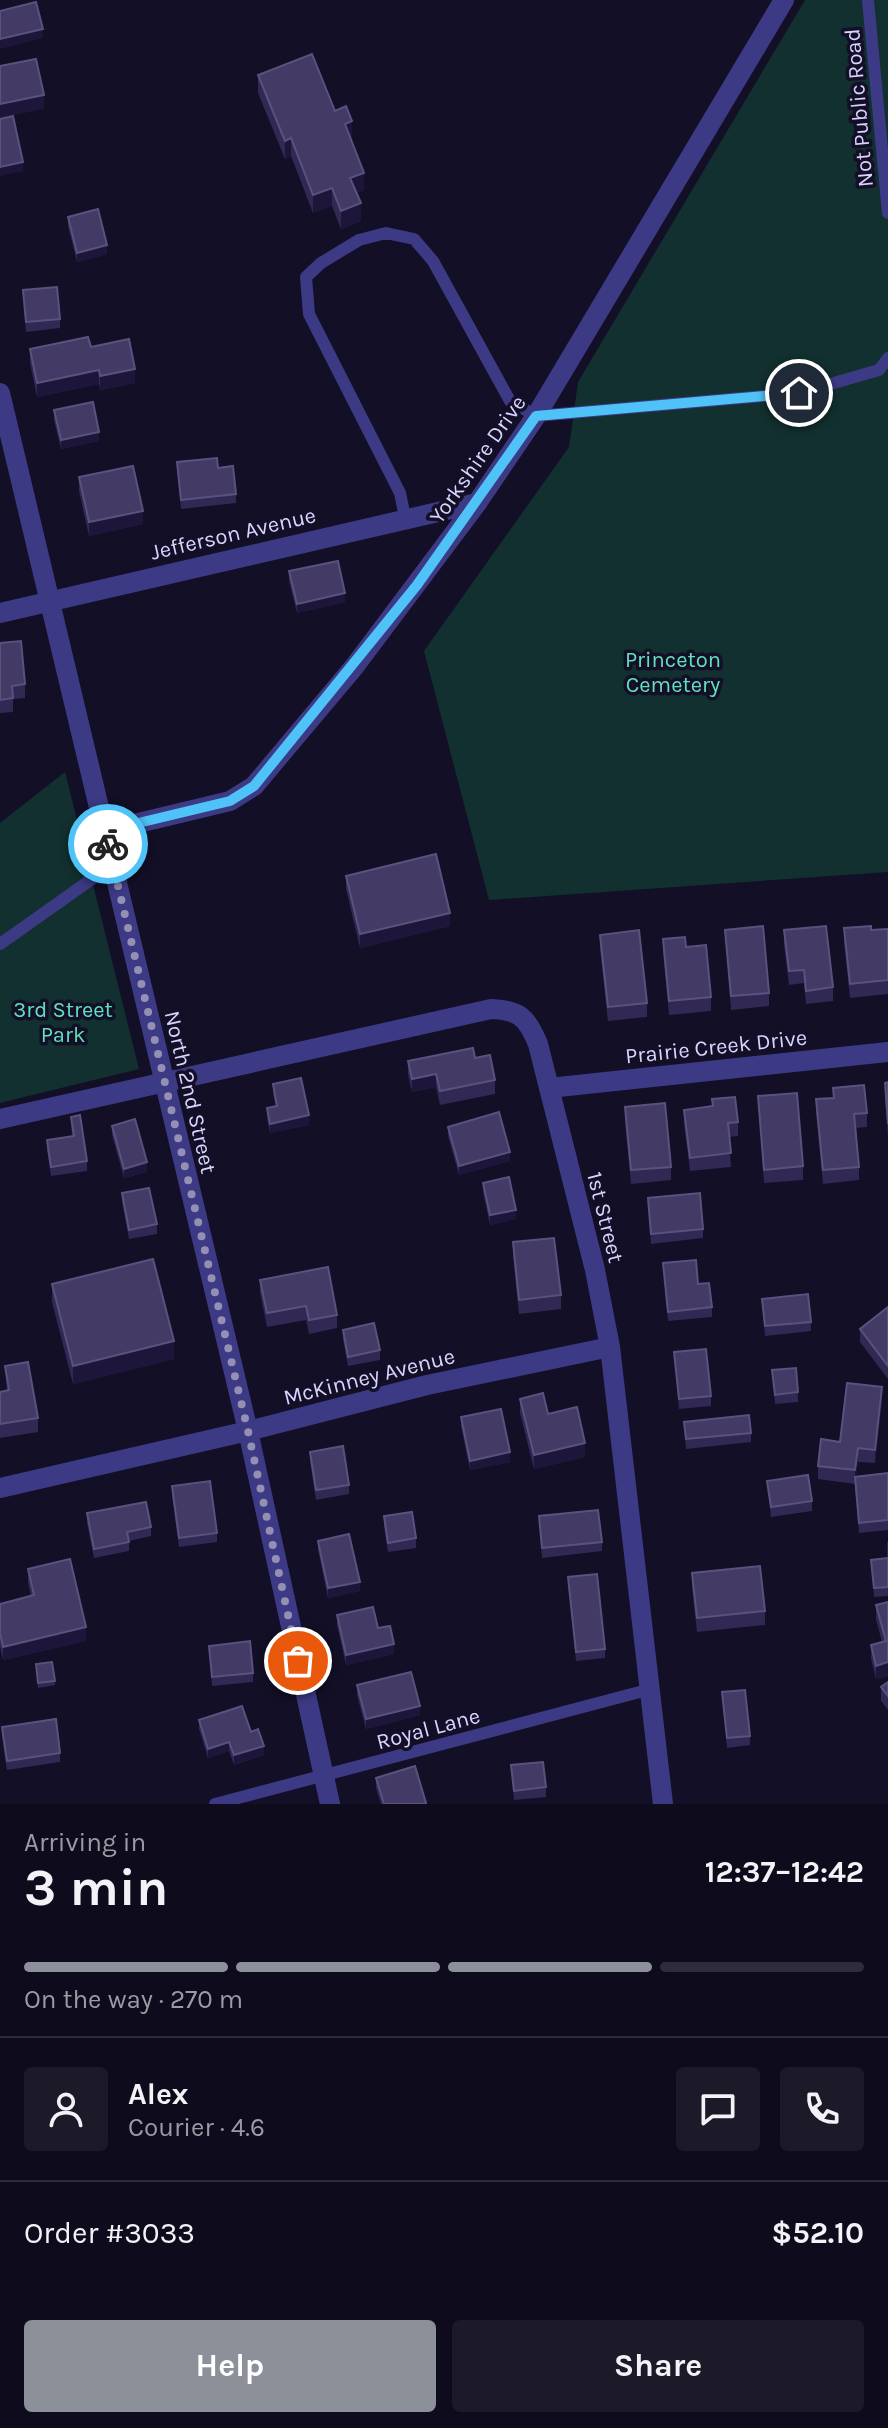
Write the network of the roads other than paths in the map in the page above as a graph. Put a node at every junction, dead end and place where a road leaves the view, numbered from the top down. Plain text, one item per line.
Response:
1 (783, 0) edge
2 (868, 0) edge
3 (888, 213) edge
4 (888, 358) edge
5 (0, 393) edge
6 (536, 416) junction
7 (477, 503) junction
8 (405, 517) junction
9 (50, 600) junction
10 (0, 613) edge
11 (105, 831) junction
12 (113, 864) junction
13 (0, 944) edge
14 (888, 1052) edge
15 (162, 1081) junction
16 (549, 1088) junction
17 (0, 1119) edge
18 (610, 1347) junction
19 (248, 1431) junction
20 (0, 1488) edge
21 (651, 1689) junction
22 (323, 1776) junction
23 (215, 1804) edge
24 (330, 1804) edge
25 (663, 1804) edge

1 - 6 street, Yorkshire Drive
2 - 3 lane, Not Public Road
4 - 6 lane
5 - 9 street, North 2nd Street
6 - 7 street, Yorkshire Drive
6 - 8 lane
7 - 8 street, Jefferson Avenue
7 - 11 street, Yorkshire Drive
8 - 9 street, Jefferson Avenue
9 - 10 street, Jefferson Avenue
9 - 11 street, North 2nd Street
11 - 12 street, North 2nd Street
12 - 13 lane
12 - 15 street, North 2nd Street
14 - 16 street, Prairie Creek Drive
15 - 16 street, 1st Street
15 - 17 street
15 - 19 street, North 2nd Street
16 - 18 street, 1st Street
18 - 19 street, McKinney Avenue
18 - 21 street, 1st Street
19 - 20 street, McKinney Avenue
19 - 22 street, North 2nd Street
21 - 22 lane, Royal Lane
21 - 25 street, 1st Street
22 - 23 lane, Royal Lane
22 - 24 street, North 2nd Street

